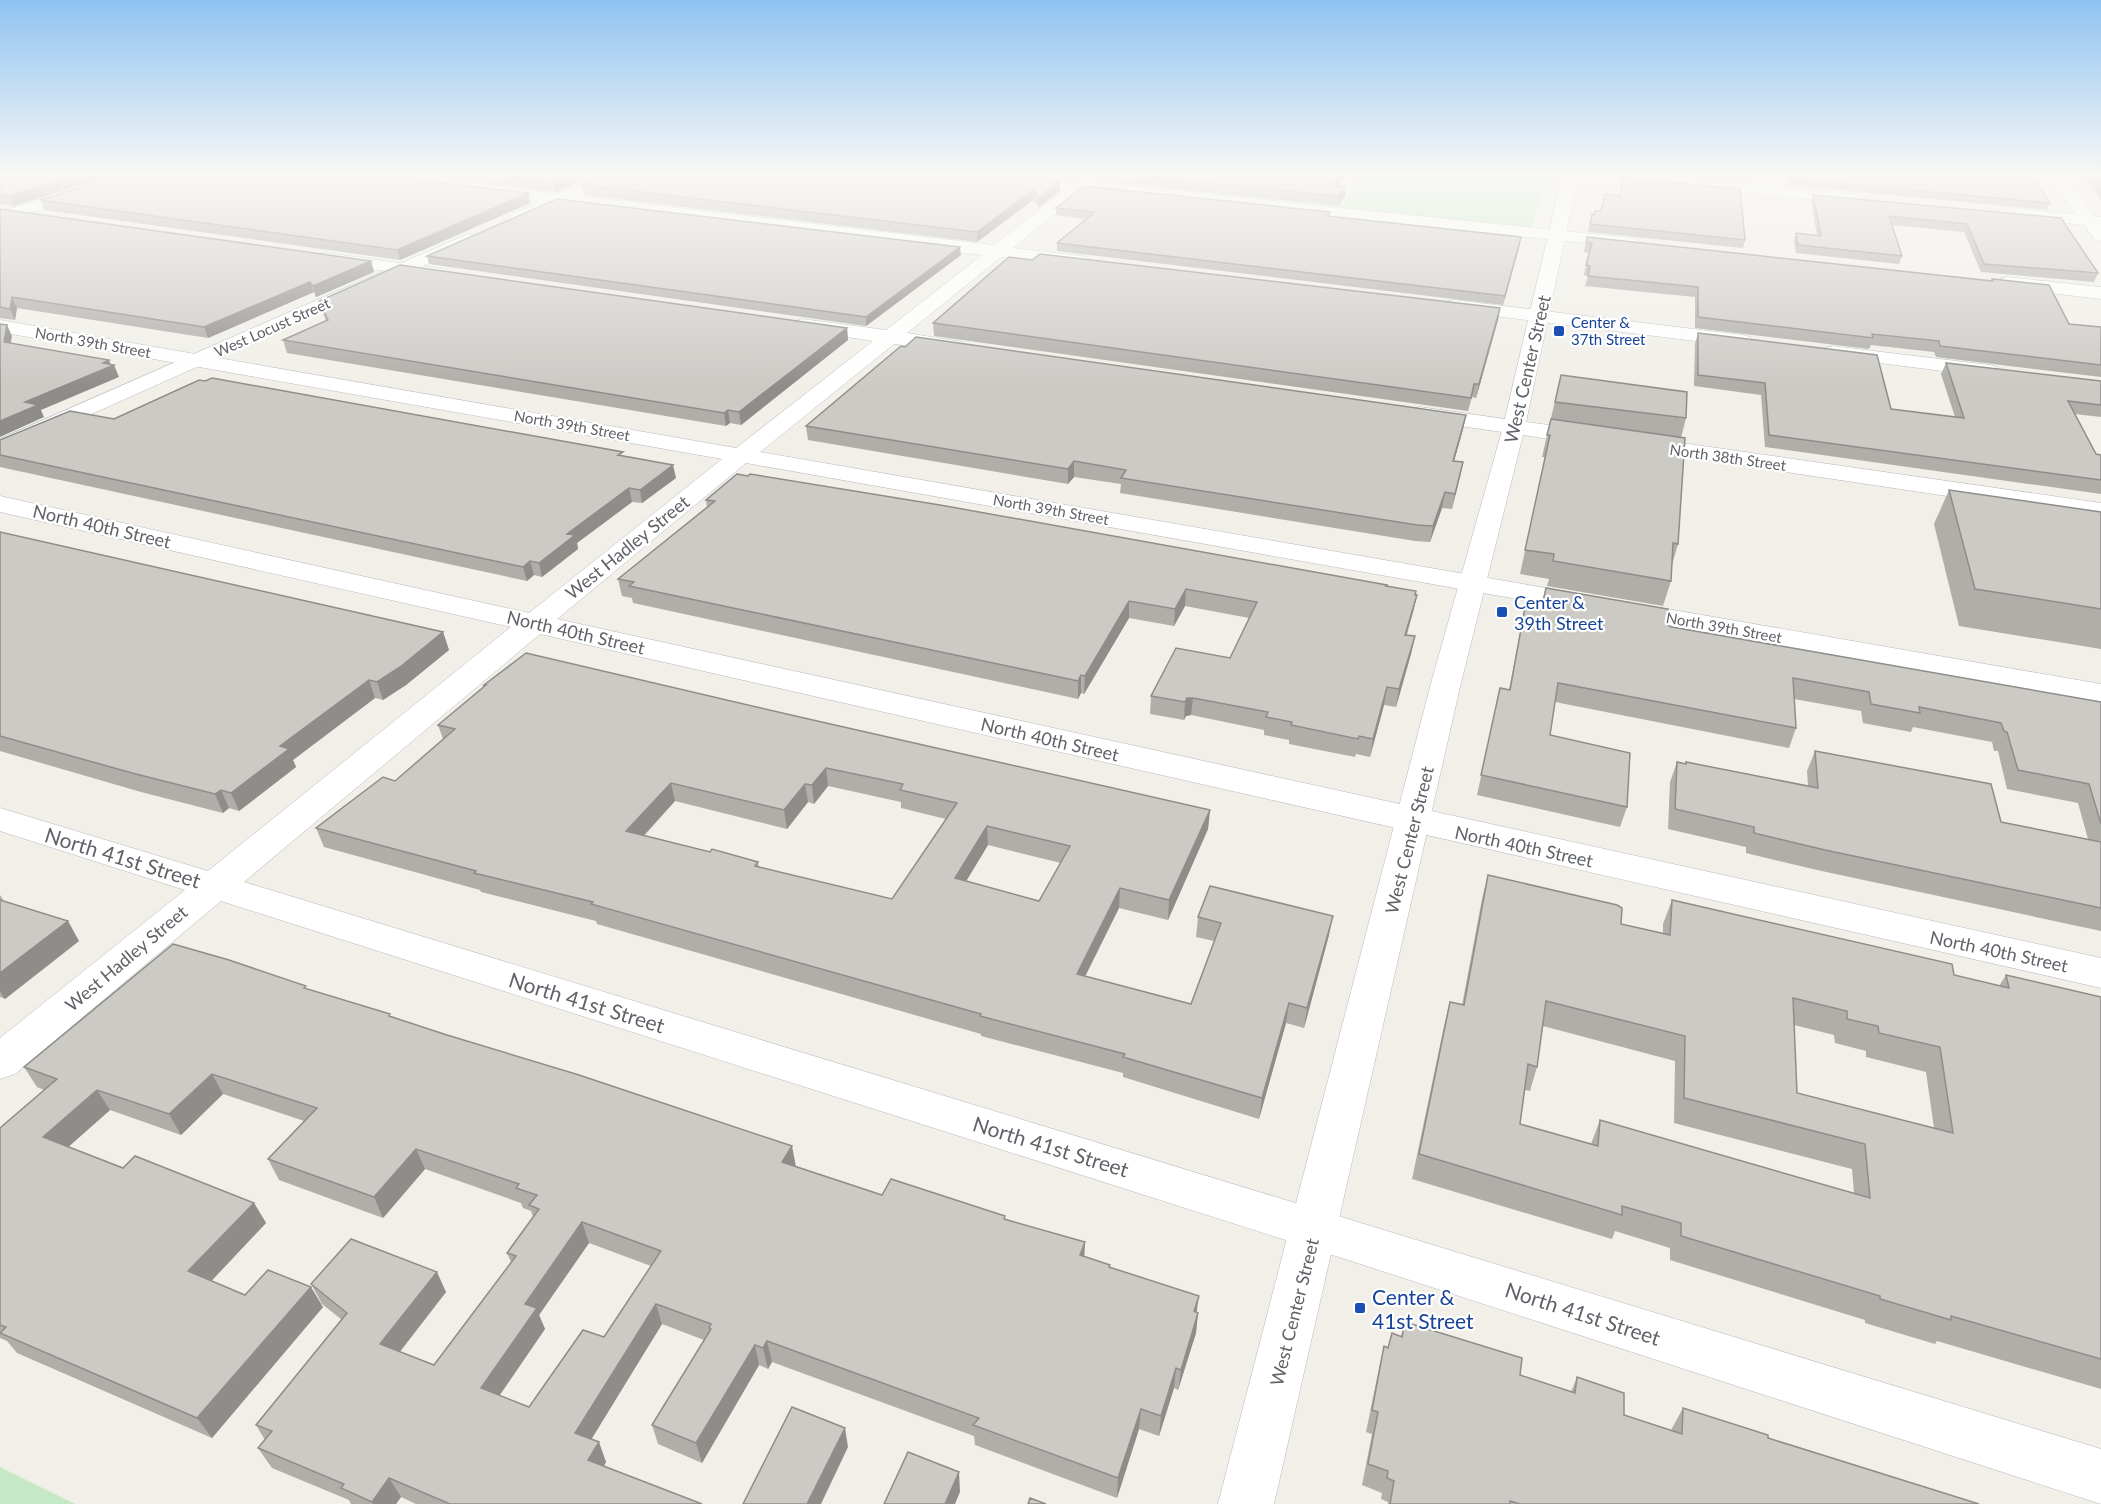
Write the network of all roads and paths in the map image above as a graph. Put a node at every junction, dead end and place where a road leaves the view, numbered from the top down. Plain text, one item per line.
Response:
1 (453, 246) edge
2 (957, 246) edge
3 (1004, 246) edge
4 (1554, 246) edge
5 (998, 251) junction
6 (316, 256) edge
7 (1099, 263) edge
8 (403, 268) junction
9 (453, 276) edge
10 (1995, 282) edge
11 (2101, 293) edge
12 (1441, 304) edge
13 (1539, 316) junction
14 (778, 321) edge
15 (0, 326) edge
16 (888, 337) junction
17 (1757, 342) edge
18 (972, 349) edge
19 (1816, 350) edge
20 (197, 360) junction
21 (2006, 373) edge
22 (1397, 410) edge
23 (1514, 427) junction
24 (0, 448) edge
25 (742, 454) junction
26 (0, 504) edge
27 (2101, 511) edge
28 (1473, 584) junction
29 (534, 623) junction
30 (2101, 693) edge
31 (0, 819) edge
32 (1414, 821) junction
33 (213, 885) junction
34 (2101, 973) edge
35 (0, 1062) edge
36 (1314, 1228) junction
37 (2101, 1477) edge
38 (1246, 1504) edge

1 - 8 street, West Locust Street
2 - 5 street
3 - 5 street, West Hadley Street
4 - 13 street, West Center Street
5 - 7 street
5 - 16 street, West Hadley Street
6 - 8 street
8 - 9 street
8 - 20 street, West Locust Street
10 - 11 street
12 - 13 street
13 - 17 street
13 - 23 street, West Center Street
14 - 16 street
15 - 20 street, North 39th Street
16 - 18 street
16 - 25 street, West Hadley Street
19 - 21 street
20 - 24 street, West Locust Street
20 - 25 street, North 39th Street
22 - 23 street, North 38th Street
23 - 27 street, North 38th Street
23 - 28 street, West Center Street
25 - 28 street, North 39th Street
25 - 29 street, West Hadley Street
26 - 29 street, North 40th Street
28 - 30 street, North 39th Street
28 - 32 street, West Center Street
29 - 32 street, North 40th Street
29 - 33 street, West Hadley Street
31 - 33 street, North 41st Street
32 - 34 street, North 40th Street
32 - 36 street, West Center Street
33 - 35 street, West Hadley Street
33 - 36 street, North 41st Street
36 - 37 street, North 41st Street
36 - 38 street, West Center Street

